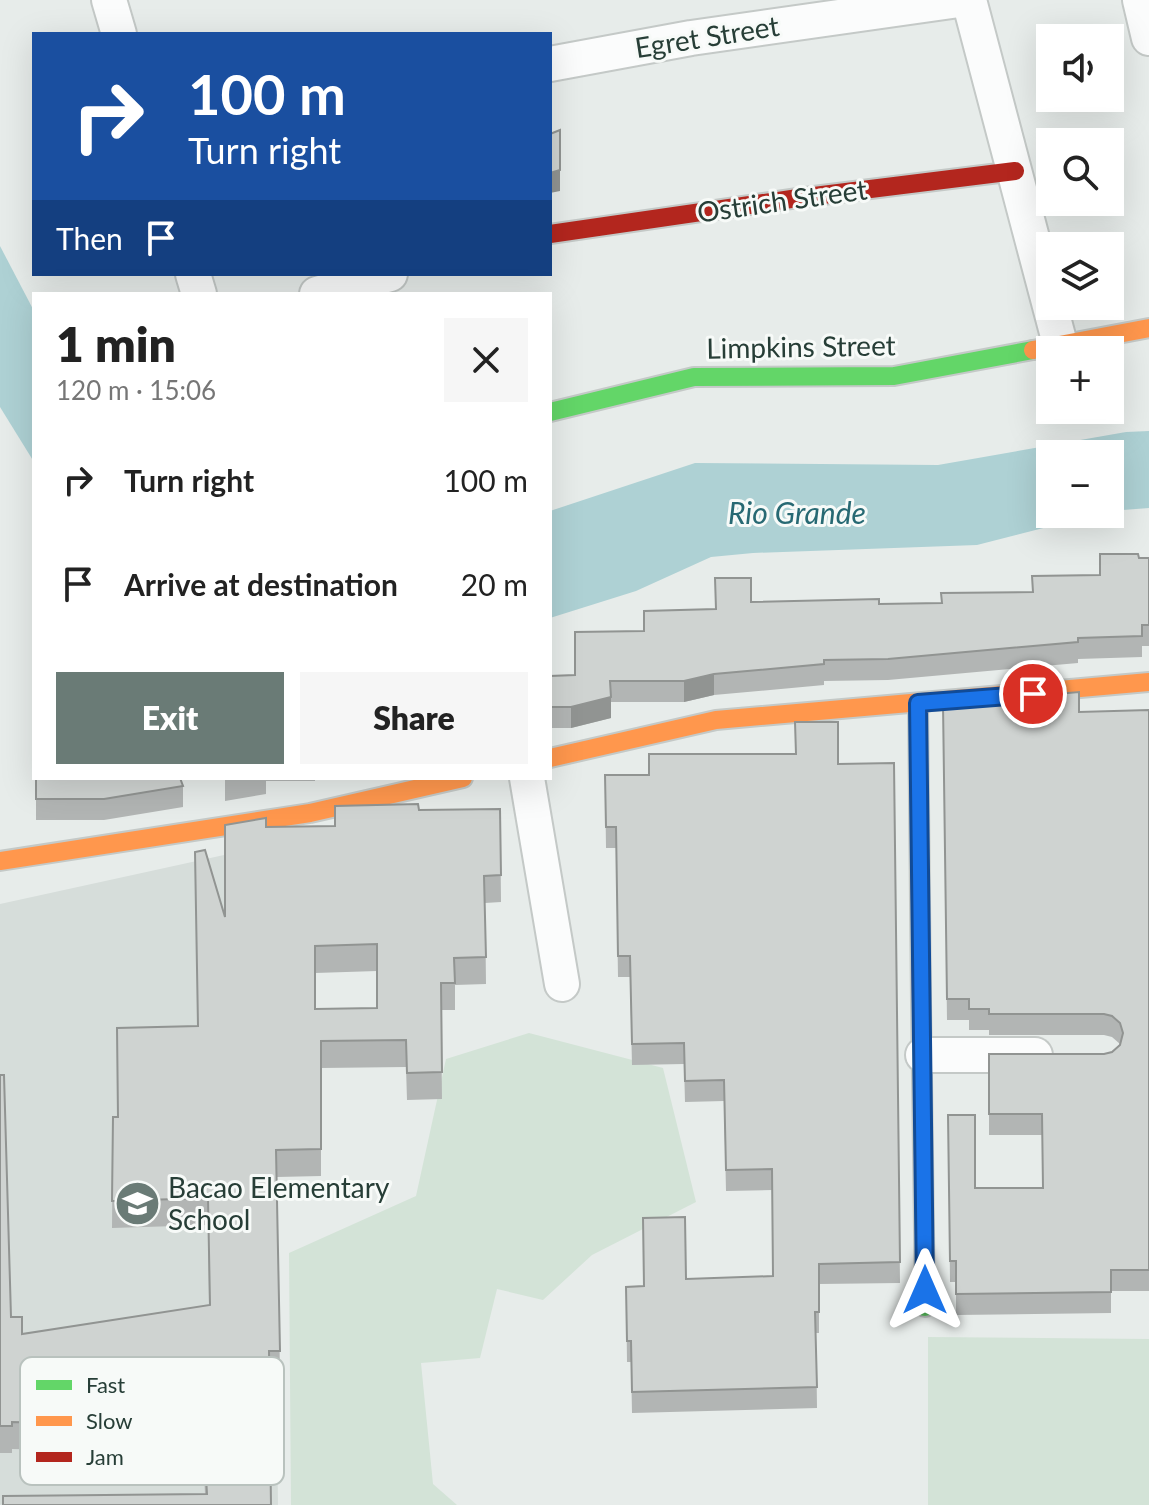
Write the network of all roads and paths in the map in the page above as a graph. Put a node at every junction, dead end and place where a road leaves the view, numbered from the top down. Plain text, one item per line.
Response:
1 (109, 0) edge
2 (959, 0) edge
3 (969, 0) edge
4 (1140, 0) edge
5 (118, 32) edge
6 (1149, 38) edge
7 (552, 64) edge
8 (1015, 171) junction
9 (552, 234) edge
10 (383, 276) edge
11 (324, 292) edge
12 (1149, 328) edge
13 (1058, 336) edge
14 (1104, 336) edge
15 (1036, 349) edge
16 (552, 412) edge
17 (1149, 682) edge
18 (918, 703) junction
19 (552, 758) edge
20 (454, 780) edge
21 (527, 780) edge
22 (0, 861) edge
23 (562, 984) dead end
24 (923, 1055) junction
25 (1060, 1055) edge
26 (925, 1307) dead end

1 - 5 street
2 - 7 street, Egret Street
3 - 8 street
4 - 6 street
8 - 9 street, Ostrich Street
8 - 13 street
10 - 11 street
12 - 14 street, Limpkins Street
15 - 16 street, Limpkins Street
17 - 18 street
18 - 19 street
18 - 24 street
20 - 22 street
21 - 23 street
24 - 25 street
24 - 26 street

